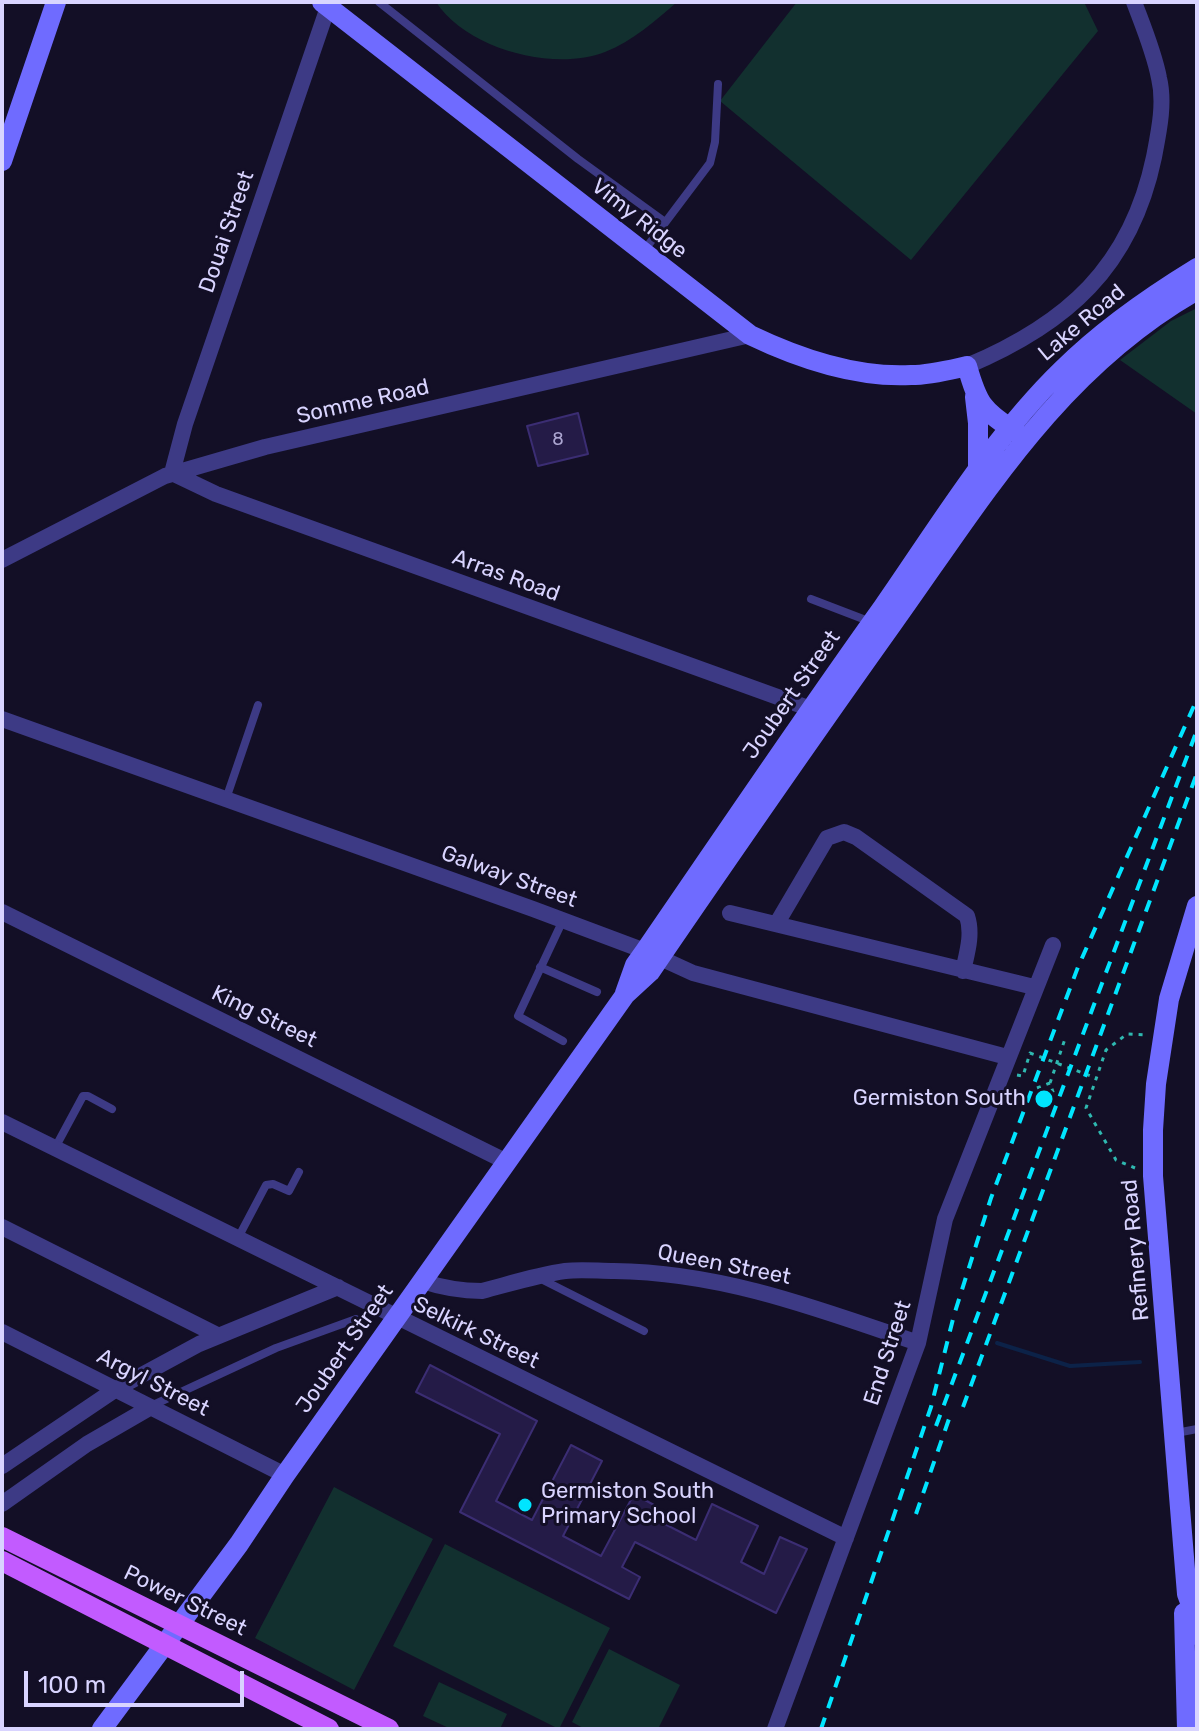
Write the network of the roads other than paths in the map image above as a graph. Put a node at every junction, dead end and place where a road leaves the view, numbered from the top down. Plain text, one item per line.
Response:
1 (56, 2) edge
2 (379, 2) edge
3 (1134, 2) edge
4 (325, 4) edge
5 (718, 84) dead end
6 (2, 161) edge
7 (665, 222) junction
8 (643, 252) junction
9 (1197, 268) edge
10 (1197, 290) edge
11 (750, 335) junction
12 (967, 366) junction
13 (974, 394) junction
14 (1017, 434) junction
15 (172, 473) junction
16 (978, 473) junction
17 (2, 560) edge
18 (811, 599) dead end
19 (872, 622) junction
20 (258, 705) dead end
21 (819, 712) junction
22 (2, 719) edge
23 (226, 799) junction
24 (1197, 906) edge
25 (2, 912) edge
26 (730, 913) dead end
27 (563, 920) junction
28 (777, 923) junction
29 (1053, 945) dead end
30 (652, 954) junction
31 (540, 967) junction
32 (963, 971) junction
33 (1034, 987) junction
34 (597, 992) dead end
35 (563, 1041) dead end
36 (1007, 1057) junction
37 (112, 1109) dead end
38 (2, 1122) edge
39 (55, 1148) junction
40 (507, 1162) junction
41 (299, 1172) dead end
42 (2, 1227) edge
43 (238, 1239) junction
44 (538, 1277) junction
45 (422, 1281) junction
46 (338, 1287) junction
47 (396, 1317) junction
48 (356, 1319) dead end
49 (644, 1331) dead end
50 (2, 1332) edge
51 (219, 1336) junction
52 (918, 1343) junction
53 (116, 1389) junction
54 (151, 1407) junction
55 (1197, 1429) edge
56 (1175, 1433) junction
57 (2, 1466) edge
58 (285, 1475) junction
59 (2, 1504) edge
60 (2, 1537) edge
61 (846, 1538) junction
62 (2, 1561) edge
63 (1187, 1594) junction
64 (178, 1625) junction
65 (1197, 1635) edge
66 (164, 1644) junction
67 (1190, 1722) edge
68 (102, 1729) edge
69 (329, 1729) edge
70 (389, 1729) edge
71 (775, 1729) edge

1 - 6 main road
2 - 7 lane
3 - 12 street, Vimy Ridge
4 - 8 main road, Vimy Ridge
4 - 15 street, Douai Street
5 - 7 lane
7 - 8 lane
8 - 11 main road, Vimy Ridge
9 - 14 main road, Lake Road
10 - 14 main road, Lake Road
11 - 12 main road, Vimy Ridge
11 - 15 street, Somme Road
12 - 13 main road
13 - 14 main road
13 - 16 main road
14 - 16 main road, Joubert Street
14 - 21 main road, Joubert Street
15 - 17 street, Somme Road
15 - 21 street, Arras Road
16 - 19 main road, Joubert Street
18 - 19 lane
19 - 21 main road, Joubert Street
20 - 23 lane
21 - 30 main road, Joubert Street
22 - 23 street, Galway Street
23 - 27 street, Galway Street
24 - 56 main road, Refinery Road
25 - 40 street, King Street
26 - 28 street
27 - 30 street, Galway Street
27 - 31 lane
28 - 32 street
28 - 32 street
29 - 33 street, End Street
30 - 36 street, Galway Street
30 - 40 main road, Joubert Street
31 - 34 lane
31 - 35 lane
32 - 33 street
33 - 36 street, End Street
36 - 52 street, End Street
37 - 39 lane
38 - 39 street, Selkirk Street
39 - 43 street, Selkirk Street
40 - 45 main road, Joubert Street
41 - 43 lane
42 - 51 street
43 - 46 street, Selkirk Street
44 - 45 street, Queen Street
44 - 49 lane
44 - 52 street, Queen Street
45 - 47 main road, Joubert Street
46 - 47 street, Selkirk Street
46 - 51 street
47 - 58 main road, Joubert Street
47 - 61 street, Selkirk Street
48 - 54 lane
50 - 53 street, Argyl Street
51 - 53 street
52 - 61 street, End Street
53 - 54 street, Argyl Street
53 - 57 street
54 - 58 street, Argyl Street
54 - 59 street
55 - 56 lane
56 - 63 main road, Refinery Road
58 - 64 main road, Joubert Street
60 - 64 main road, Power Street
61 - 71 street, End Street
62 - 66 main road
63 - 65 main road, Refinery Road
63 - 67 main road, Refinery Road
64 - 66 main road, Joubert Street
64 - 70 main road, Power Street
66 - 68 main road, Joubert Street
66 - 69 main road

